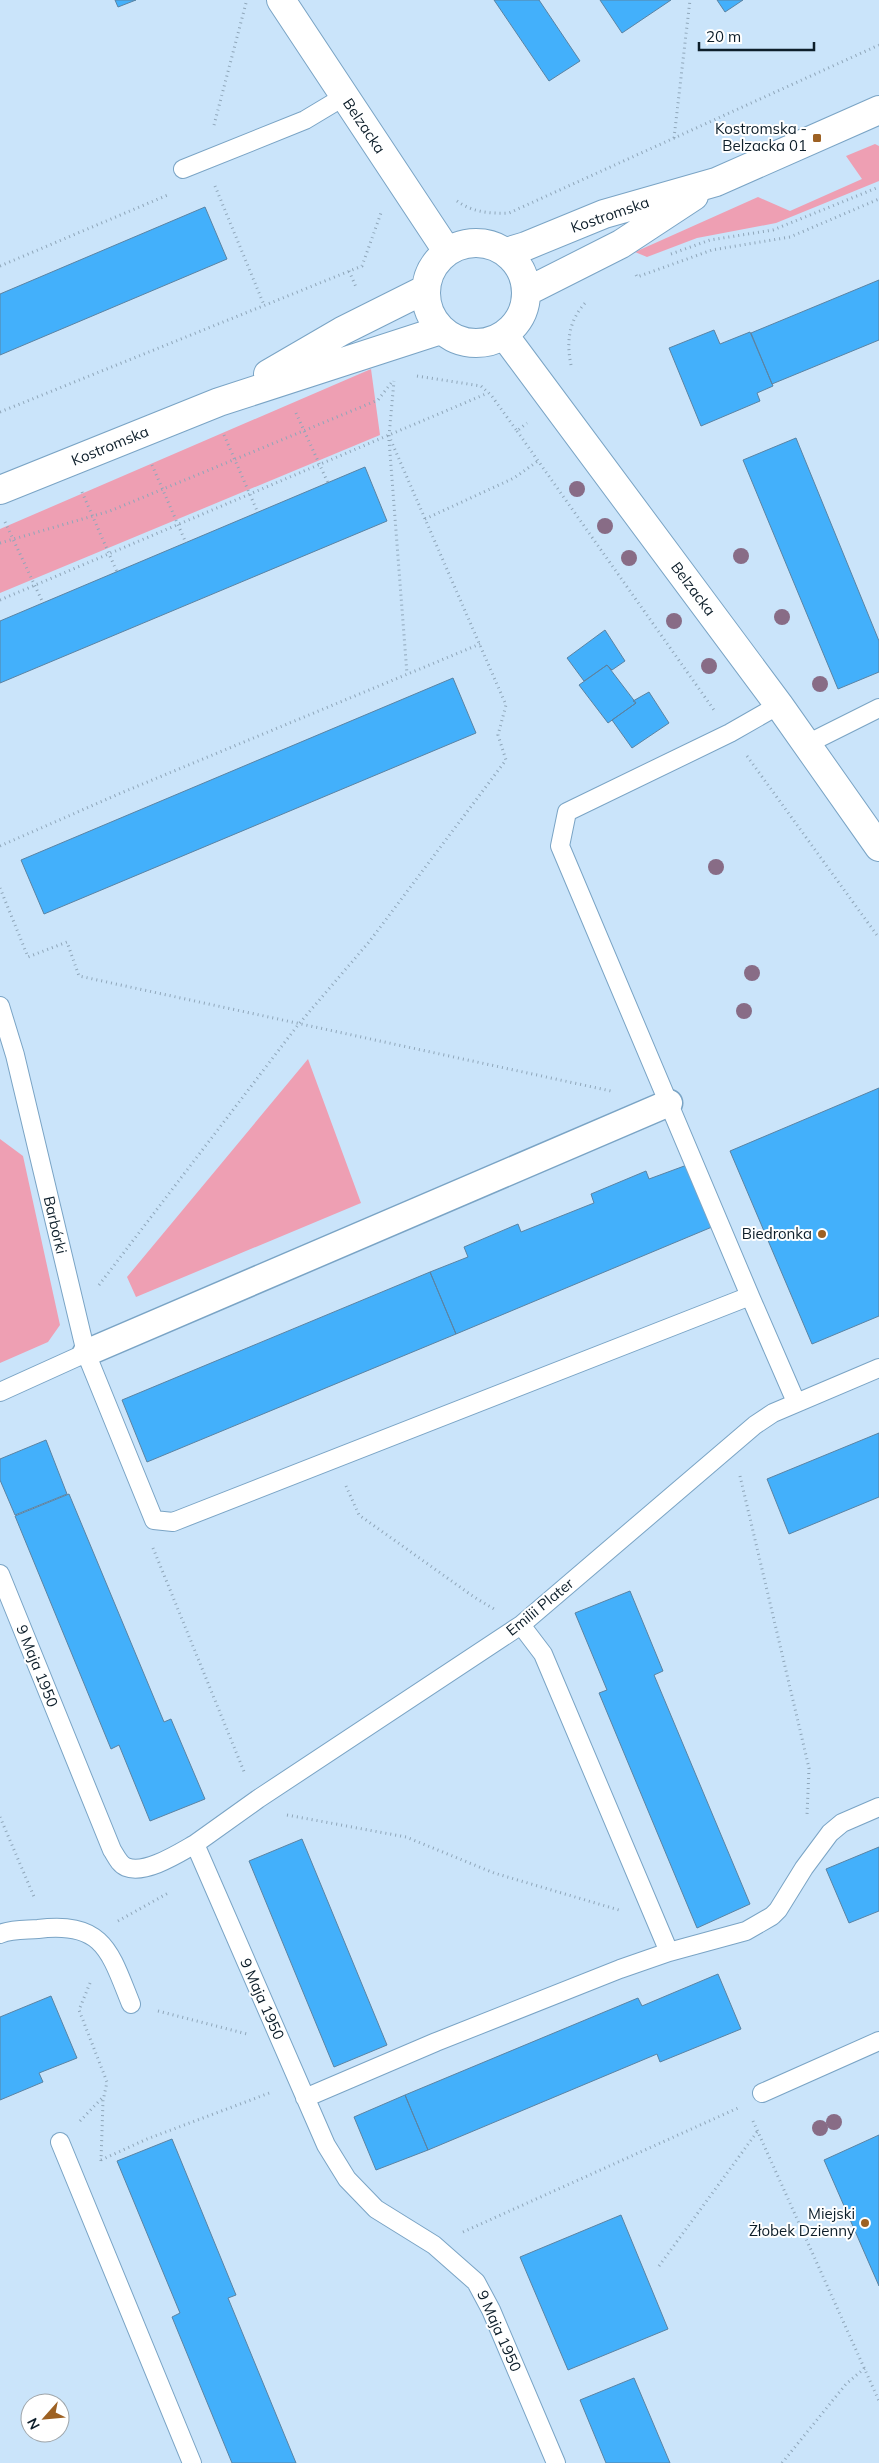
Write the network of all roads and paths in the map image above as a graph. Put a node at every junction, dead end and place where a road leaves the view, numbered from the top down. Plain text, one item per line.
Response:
1 (248, 0) edge
2 (281, 0) edge
3 (690, 0) edge
4 (254, 8) dead end
5 (879, 44) edge
6 (345, 96) junction
7 (879, 110) edge
8 (674, 139) junction
9 (183, 169) dead end
10 (716, 182) junction
11 (879, 187) edge
12 (406, 190) junction
13 (454, 198) dead end
14 (879, 199) edge
15 (447, 251) junction
16 (506, 252) junction
17 (668, 255) dead end
18 (634, 268) dead end
19 (426, 289) junction
20 (526, 292) junction
21 (591, 296) dead end
22 (441, 330) junction
23 (504, 335) junction
24 (414, 375) dead end
25 (401, 377) dead end
26 (394, 380) junction
27 (283, 381) junction
28 (488, 393) junction
29 (555, 403) junction
30 (215, 404) junction
31 (0, 412) edge
32 (304, 431) junction
33 (517, 431) junction
34 (139, 434) junction
35 (389, 436) junction
36 (234, 460) junction
37 (538, 461) junction
38 (70, 462) junction
39 (319, 465) junction
40 (328, 483) dead end
41 (163, 489) junction
42 (0, 490) edge
43 (249, 495) junction
44 (258, 513) dead end
45 (93, 516) junction
46 (3, 518) dead end
47 (425, 519) junction
48 (178, 525) junction
49 (13, 539) junction
50 (0, 543) edge
51 (186, 543) dead end
52 (108, 554) junction
53 (117, 572) dead end
54 (34, 585) junction
55 (0, 600) edge
56 (42, 603) dead end
57 (480, 644) junction
58 (407, 674) junction
59 (779, 705) junction
60 (879, 708) edge
61 (730, 733) junction
62 (807, 744) junction
63 (0, 846) edge
64 (879, 847) edge
65 (0, 888) edge
66 (879, 938) edge
67 (0, 1006) edge
68 (298, 1025) junction
69 (669, 1103) junction
70 (750, 1296) junction
71 (76, 1315) junction
72 (86, 1353) junction
73 (879, 1368) edge
74 (0, 1392) edge
75 (796, 1402) junction
76 (335, 1460) junction
77 (740, 1474) dead end
78 (154, 1520) junction
79 (0, 1574) edge
80 (521, 1625) junction
81 (258, 1799) junction
82 (879, 1806) edge
83 (0, 1817) edge
84 (195, 1844) junction
85 (202, 1861) junction
86 (804, 1868) junction
87 (656, 1921) junction
88 (46, 1928) junction
89 (1, 1930) edge
90 (91, 1936) junction
91 (669, 1952) junction
92 (91, 1979) dead end
93 (131, 2004) joint
94 (879, 2041) edge
95 (282, 2045) junction
96 (278, 2090) dead end
97 (762, 2093) dead end
98 (104, 2096) junction
99 (305, 2098) junction
100 (746, 2104) dead end
101 (750, 2114) dead end
102 (757, 2132) junction
103 (60, 2142) joint
104 (434, 2246) junction
105 (659, 2266) dead end
106 (865, 2368) junction
107 (879, 2401) edge
108 (192, 2463) edge
109 (556, 2463) edge
110 (782, 2463) edge

1 - 4 path
2 - 6 street, Belzacka
3 - 8 path
5 - 8 path
6 - 9 lane
6 - 12 street, Belzacka
7 - 10 street, Kostromska
8 - 13 path
10 - 16 street, Kostromska
10 - 20 street, Kostromska
11 - 17 path
12 - 15 street, Belzacka
12 - 31 path
14 - 18 path
15 - 16 street
15 - 19 street
16 - 20 street
19 - 22 street
19 - 30 street, Kostromska
20 - 23 street
21 - 29 path
22 - 23 street
22 - 27 street, Kostromska
23 - 29 street, Belzacka
24 - 28 path
25 - 26 path
26 - 32 path
26 - 35 path
27 - 30 street, Kostromska
27 - 32 path
28 - 33 path
28 - 35 path
29 - 33 path
29 - 59 street, Belzacka
30 - 34 street, Kostromska
30 - 36 path
32 - 36 path
32 - 39 path
33 - 37 path
34 - 38 street, Kostromska
34 - 41 path
35 - 39 path
35 - 47 path
35 - 58 path
36 - 41 path
36 - 43 path
37 - 47 path
37 - 61 path
38 - 42 street, Kostromska
38 - 45 path
39 - 40 path
39 - 43 path
41 - 45 path
41 - 48 path
43 - 44 path
43 - 48 path
45 - 49 path
45 - 52 path
46 - 49 path
47 - 57 path
48 - 51 path
48 - 52 path
49 - 50 path
49 - 54 path
52 - 53 path
52 - 54 path
54 - 55 path
54 - 56 path
57 - 58 path
57 - 68 path
58 - 63 path
59 - 61 lane
59 - 62 street, Belzacka
60 - 62 lane
61 - 66 path
61 - 69 lane
62 - 64 street, Belzacka
65 - 68 path
67 - 71 lane, Barbórki
68 - 69 path
68 - 71 path
69 - 70 lane
69 - 72 street
70 - 75 lane
70 - 76 lane
71 - 72 lane, Barbórki
72 - 74 lane
72 - 78 lane, Barbórki
73 - 75 lane, Emilii Plater
75 - 80 lane, Emilii Plater
76 - 78 lane
76 - 80 path
77 - 86 path
78 - 81 path
79 - 84 lane, 9 Maja 1950
80 - 81 lane, Emilii Plater
80 - 87 lane
81 - 84 lane, Emilii Plater
81 - 87 path
82 - 86 lane
83 - 88 path
84 - 85 lane, 9 Maja 1950
85 - 90 path
85 - 95 lane, 9 Maja 1950
86 - 91 lane
87 - 91 lane
88 - 89 lane
88 - 90 lane
90 - 93 lane
91 - 99 lane
92 - 98 path
93 - 95 path
94 - 97 lane
95 - 99 lane, 9 Maja 1950
96 - 98 path
98 - 103 path
99 - 104 lane, 9 Maja 1950
100 - 104 path
101 - 102 path
102 - 105 path
102 - 106 path
103 - 108 lane
104 - 109 lane, 9 Maja 1950
106 - 107 path
106 - 110 path

